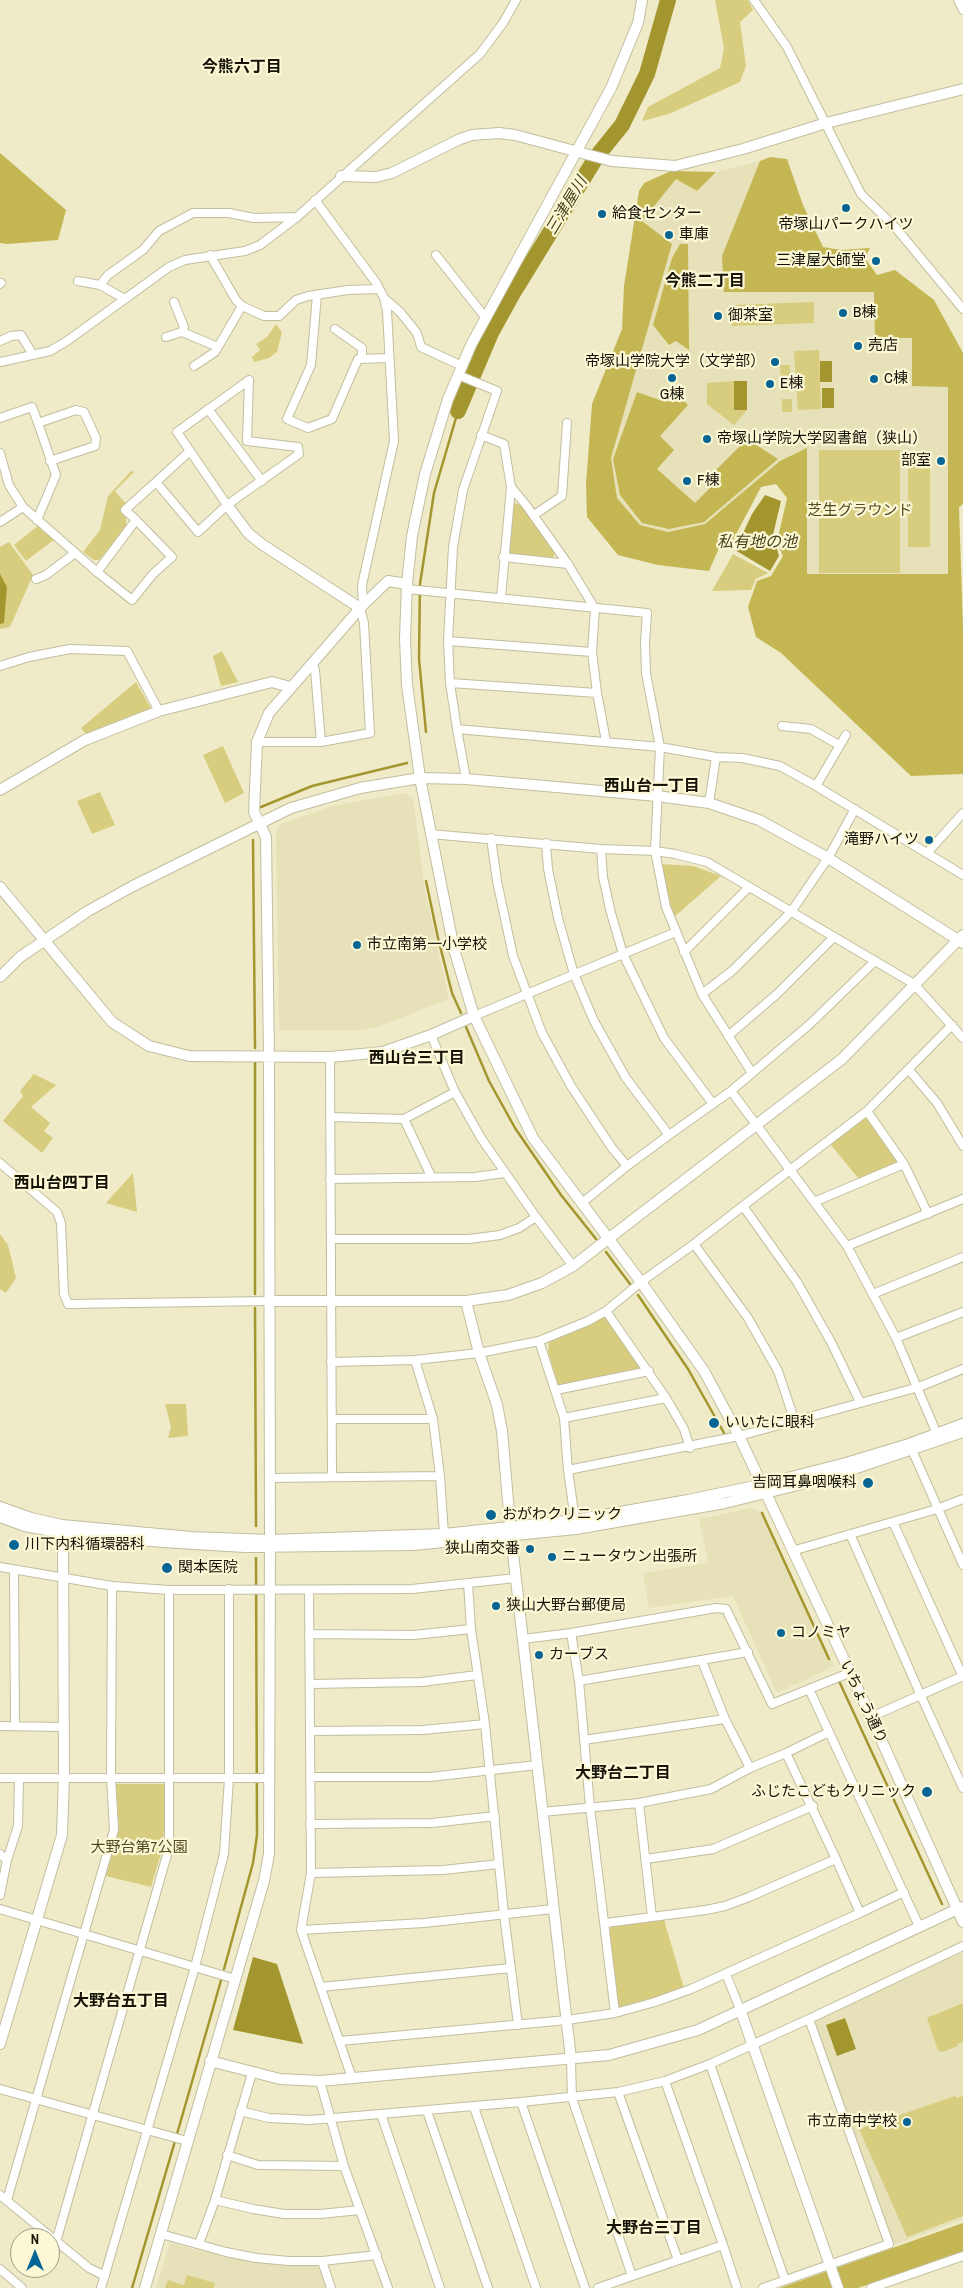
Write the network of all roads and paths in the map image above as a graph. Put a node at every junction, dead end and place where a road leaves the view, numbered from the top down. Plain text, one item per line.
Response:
1 (516, 0) edge
2 (642, 0) edge
3 (754, 0) edge
4 (958, 0) edge
5 (963, 10) edge
6 (963, 89) edge
7 (826, 123) junction
8 (577, 152) junction
9 (341, 176) junction
10 (315, 200) junction
11 (297, 216) junction
12 (210, 255) junction
13 (436, 255) dead end
14 (78, 281) dead end
15 (100, 285) junction
16 (380, 290) junction
17 (317, 295) junction
18 (384, 298) junction
19 (125, 299) junction
20 (174, 302) dead end
21 (242, 306) junction
22 (963, 309) edge
23 (485, 317) junction
24 (335, 329) dead end
25 (182, 332) junction
26 (166, 337) dead end
27 (0, 342) edge
28 (218, 347) junction
29 (33, 355) junction
30 (389, 358) junction
31 (362, 359) junction
32 (0, 362) edge
33 (194, 366) dead end
34 (461, 373) junction
35 (208, 410) junction
36 (0, 418) edge
37 (567, 423) dead end
38 (38, 424) junction
39 (481, 434) junction
40 (247, 441) junction
41 (237, 448) junction
42 (190, 451) junction
43 (0, 453) edge
44 (50, 461) junction
45 (262, 481) junction
46 (156, 482) junction
47 (9, 485) junction
48 (0, 488) edge
49 (511, 488) junction
50 (227, 505) junction
51 (23, 507) junction
52 (534, 515) junction
53 (38, 520) junction
54 (136, 520) junction
55 (0, 522) edge
56 (75, 553) junction
57 (503, 557) junction
58 (568, 564) junction
59 (97, 572) junction
60 (36, 579) dead end
61 (414, 588) junction
62 (450, 593) junction
63 (501, 598) junction
64 (362, 606) junction
65 (595, 608) junction
66 (448, 640) junction
67 (592, 652) junction
68 (313, 664) junction
69 (0, 666) edge
70 (450, 683) junction
71 (290, 687) junction
72 (597, 693) junction
73 (159, 711) junction
74 (782, 726) dead end
75 (457, 729) junction
76 (846, 735) dead end
77 (606, 741) junction
78 (257, 742) junction
79 (321, 742) junction
80 (839, 745) junction
81 (660, 747) junction
82 (716, 757) junction
83 (420, 778) junction
84 (466, 779) junction
85 (816, 786) junction
86 (0, 790) edge
87 (657, 796) junction
88 (709, 803) junction
89 (855, 809) junction
90 (963, 813) edge
91 (259, 824) junction
92 (430, 834) junction
93 (491, 838) junction
94 (546, 843) junction
95 (601, 849) junction
96 (655, 851) junction
97 (927, 853) junction
98 (828, 858) junction
99 (963, 875) edge
100 (0, 887) edge
101 (750, 888) junction
102 (791, 912) junction
103 (676, 932) junction
104 (834, 937) junction
105 (962, 939) edge
106 (45, 941) junction
107 (684, 952) junction
108 (623, 954) junction
109 (875, 961) junction
110 (574, 974) junction
111 (0, 977) edge
112 (914, 984) junction
113 (526, 994) junction
114 (702, 994) junction
115 (474, 1016) junction
116 (952, 1025) junction
117 (431, 1035) junction
118 (728, 1036) junction
119 (963, 1038) edge
120 (268, 1056) junction
121 (330, 1057) junction
122 (909, 1070) junction
123 (752, 1073) junction
124 (731, 1091) junction
125 (455, 1092) junction
126 (713, 1104) junction
127 (867, 1111) junction
128 (330, 1118) junction
129 (404, 1119) junction
130 (757, 1126) junction
131 (669, 1134) junction
132 (963, 1146) edge
133 (0, 1163) edge
134 (904, 1164) junction
135 (627, 1166) junction
136 (790, 1169) junction
137 (504, 1173) junction
138 (432, 1178) junction
139 (330, 1179) junction
140 (963, 1199) edge
141 (814, 1202) junction
142 (582, 1203) junction
143 (743, 1206) junction
144 (928, 1214) junction
145 (536, 1218) junction
146 (331, 1239) junction
147 (609, 1239) junction
148 (694, 1244) junction
149 (847, 1246) junction
150 (963, 1257) edge
151 (574, 1266) junction
152 (641, 1282) junction
153 (873, 1294) junction
154 (268, 1301) junction
155 (331, 1301) junction
156 (466, 1301) junction
157 (606, 1311) junction
158 (963, 1312) edge
159 (896, 1338) junction
160 (539, 1340) junction
161 (479, 1353) junction
162 (415, 1360) junction
163 (331, 1362) junction
164 (963, 1369) edge
165 (650, 1371) junction
166 (919, 1387) junction
167 (556, 1390) junction
168 (666, 1398) junction
169 (860, 1402) junction
170 (564, 1418) junction
171 (332, 1419) junction
172 (433, 1419) junction
173 (795, 1422) junction
174 (963, 1424) edge
175 (963, 1432) edge
176 (937, 1434) junction
177 (738, 1436) junction
178 (690, 1448) junction
179 (912, 1450) junction
180 (568, 1470) junction
181 (440, 1476) junction
182 (332, 1477) junction
183 (270, 1478) junction
184 (762, 1489) junction
185 (963, 1499) edge
186 (0, 1507) edge
187 (937, 1509) junction
188 (0, 1517) edge
189 (575, 1520) junction
190 (893, 1522) junction
191 (511, 1532) junction
192 (63, 1533) junction
193 (444, 1534) junction
194 (850, 1534) junction
195 (270, 1543) junction
196 (792, 1551) junction
197 (962, 1560) edge
198 (0, 1567) edge
199 (14, 1570) junction
200 (61, 1576) junction
201 (516, 1578) junction
202 (468, 1583) junction
203 (112, 1586) junction
204 (260, 1588) junction
205 (229, 1589) junction
206 (168, 1590) junction
207 (309, 1590) junction
208 (471, 1629) junction
209 (571, 1633) junction
210 (310, 1634) junction
211 (523, 1638) junction
212 (748, 1652) junction
213 (702, 1661) junction
214 (849, 1673) junction
215 (477, 1675) junction
216 (963, 1677) edge
217 (579, 1681) junction
218 (311, 1684) junction
219 (809, 1689) junction
220 (920, 1696) junction
221 (871, 1717) junction
222 (725, 1719) junction
223 (485, 1724) junction
224 (0, 1726) edge
225 (15, 1726) junction
226 (63, 1727) junction
227 (311, 1731) junction
228 (829, 1732) junction
229 (584, 1740) junction
230 (786, 1753) junction
231 (537, 1765) junction
232 (750, 1768) junction
233 (489, 1770) junction
234 (64, 1776) junction
235 (111, 1777) junction
236 (0, 1778) edge
237 (171, 1778) junction
238 (228, 1778) junction
239 (262, 1778) junction
240 (310, 1778) junction
241 (19, 1779) junction
242 (963, 1788) edge
243 (639, 1803) junction
244 (813, 1806) junction
245 (590, 1807) junction
246 (542, 1812) junction
247 (494, 1816) junction
248 (310, 1824) junction
249 (0, 1854) edge
250 (646, 1859) junction
251 (836, 1859) junction
252 (7, 1860) junction
253 (500, 1864) junction
254 (311, 1873) junction
255 (904, 1892) junction
256 (0, 1895) edge
257 (960, 1907) edge
258 (0, 1909) edge
259 (553, 1910) junction
260 (860, 1913) junction
261 (504, 1914) junction
262 (652, 1917) junction
263 (36, 1921) junction
264 (963, 1922) edge
265 (606, 1923) junction
266 (920, 1926) junction
267 (301, 1930) junction
268 (86, 1934) junction
269 (963, 1946) edge
270 (139, 1950) junction
271 (195, 1967) junction
272 (511, 1968) junction
273 (726, 1974) junction
274 (235, 1979) junction
275 (321, 1987) junction
276 (740, 2009) junction
277 (615, 2013) junction
278 (809, 2019) junction
279 (567, 2020) junction
280 (518, 2025) junction
281 (340, 2041) junction
282 (0, 2044) edge
283 (754, 2044) junction
284 (571, 2059) junction
285 (210, 2061) junction
286 (710, 2064) junction
287 (252, 2073) junction
288 (352, 2078) junction
289 (320, 2081) junction
290 (665, 2081) junction
291 (0, 2089) edge
292 (618, 2092) junction
293 (572, 2098) junction
294 (36, 2100) junction
295 (521, 2102) junction
296 (474, 2107) junction
297 (240, 2110) junction
298 (427, 2111) junction
299 (381, 2114) junction
300 (92, 2115) junction
301 (330, 2117) junction
302 (148, 2131) junction
303 (187, 2141) junction
304 (227, 2155) junction
305 (344, 2166) junction
306 (0, 2195) edge
307 (7, 2200) junction
308 (215, 2200) junction
309 (360, 2210) junction
310 (40, 2228) edge
311 (60, 2228) edge
312 (161, 2234) junction
313 (199, 2244) junction
314 (60, 2245) edge
315 (723, 2245) junction
316 (377, 2255) junction
317 (963, 2256) edge
318 (678, 2260) junction
319 (322, 2261) junction
320 (830, 2265) junction
321 (0, 2269) edge
322 (104, 2276) junction
323 (632, 2276) junction
324 (785, 2280) junction
325 (22, 2288) edge
326 (101, 2288) edge
327 (145, 2288) edge
328 (331, 2288) edge
329 (388, 2288) edge
330 (440, 2288) edge
331 (488, 2288) edge
332 (536, 2288) edge
333 (586, 2288) edge
334 (598, 2288) edge
335 (737, 2288) edge
336 (763, 2288) edge
337 (838, 2288) edge
338 (871, 2288) edge

1 - 9 street
2 - 8 street, いちょう通り
3 - 7 street
4 - 5 street
6 - 7 street
7 - 8 street
7 - 22 street
8 - 9 street
8 - 23 street, いちょう通り
9 - 10 street
10 - 11 street
10 - 16 street
11 - 12 street
11 - 15 street
12 - 19 street
12 - 21 street
13 - 23 street
14 - 15 street
15 - 19 street
16 - 17 street
16 - 18 street
17 - 21 street
17 - 31 street
18 - 30 street
18 - 34 street
19 - 29 street
20 - 25 street
21 - 28 street
23 - 34 street, いちょう通り
24 - 31 street
25 - 26 street
25 - 28 street
27 - 29 street
28 - 33 street
29 - 32 street
30 - 31 street
30 - 64 street
34 - 39 street
34 - 61 street, いちょう通り
35 - 40 street
35 - 41 street
35 - 42 street
36 - 38 street
37 - 52 street
38 - 44 street
38 - 44 street
39 - 49 street
39 - 62 street
40 - 41 street
40 - 45 street
41 - 45 street
42 - 46 street
42 - 50 street
43 - 47 street
44 - 53 street
45 - 50 street
46 - 50 street
46 - 54 street
47 - 48 street
47 - 51 street
49 - 52 street
49 - 57 street
50 - 64 street
51 - 53 street
51 - 55 street
52 - 58 street
53 - 56 street
54 - 59 street
54 - 59 street
56 - 59 street
56 - 60 street
57 - 58 street
57 - 63 street
58 - 65 street
61 - 62 street
61 - 64 street
61 - 83 street, いちょう通り
62 - 63 street
62 - 66 street
63 - 65 street
64 - 68 street
64 - 79 street
65 - 67 street
65 - 81 street
66 - 67 street
66 - 70 street
67 - 72 street
68 - 71 street
68 - 79 street
69 - 73 street
70 - 72 street
70 - 75 street
71 - 73 street
71 - 78 street
72 - 77 street
73 - 86 street
74 - 80 street
75 - 77 street
75 - 84 street
76 - 80 street
77 - 81 street
78 - 79 street
78 - 91 street
80 - 85 street
81 - 82 street
81 - 87 street
82 - 85 street
82 - 88 street
83 - 84 street
83 - 91 street
83 - 92 street, いちょう通り
84 - 87 street
85 - 89 street
87 - 88 street
87 - 96 street
88 - 98 street
89 - 97 street
89 - 98 street
90 - 97 street
91 - 106 street
91 - 120 street
92 - 93 street
92 - 115 street, いちょう通り
93 - 94 street
93 - 113 street
94 - 95 street
94 - 110 street
95 - 96 street
95 - 108 street
96 - 101 street
96 - 103 street
97 - 99 street
98 - 102 street
98 - 105 street
100 - 106 street
101 - 102 street
101 - 107 street
102 - 104 street
102 - 114 street
103 - 107 street
103 - 108 street
104 - 109 street
104 - 118 street
105 - 112 street
106 - 111 street
106 - 120 street
107 - 114 street
108 - 110 street
108 - 126 street
109 - 112 street
109 - 123 street
110 - 113 street
110 - 131 street
112 - 116 street
112 - 130 street
113 - 115 street
113 - 135 street
114 - 118 street
115 - 117 street
115 - 142 street, いちょう通り
116 - 119 street
116 - 122 street
117 - 121 street
117 - 125 street
118 - 123 street
120 - 121 street
120 - 154 street
121 - 128 street
122 - 127 street
122 - 132 street
123 - 124 street
124 - 126 street
124 - 130 street
125 - 129 street
125 - 137 street
126 - 131 street
127 - 134 street
127 - 136 street
128 - 129 street
128 - 139 street
129 - 138 street
130 - 136 street
130 - 147 street
131 - 135 street
133 - 154 street
134 - 141 street
134 - 144 street
135 - 142 street
136 - 141 street
136 - 143 street
137 - 138 street
137 - 145 street
138 - 139 street
139 - 146 street
140 - 144 street
141 - 149 street
142 - 147 street, いちょう通り
143 - 148 street
143 - 169 street
144 - 149 street
145 - 146 street
145 - 151 street
146 - 155 street
147 - 151 street
147 - 152 street, いちょう通り
148 - 152 street
148 - 173 street
149 - 153 street
150 - 153 street
151 - 156 street
152 - 157 street
152 - 177 street, いちょう通り
153 - 159 street
154 - 155 street
154 - 183 street
155 - 156 street
155 - 163 street
156 - 161 street
157 - 160 street
157 - 165 street
158 - 159 street
159 - 166 street
160 - 161 street
160 - 167 street
161 - 162 street
161 - 191 street
162 - 163 street
162 - 172 street
163 - 171 street
164 - 166 street
165 - 167 street
165 - 168 street
166 - 169 street
166 - 176 street
167 - 170 street
168 - 170 street
168 - 178 street
169 - 173 street
170 - 180 street
171 - 172 street
171 - 182 street
172 - 181 street
173 - 177 street
174 - 176 street
175 - 179 street
176 - 184 street
177 - 178 street
177 - 184 street, いちょう通り
178 - 180 street
179 - 184 street
179 - 187 street
180 - 189 street
181 - 182 street
181 - 193 street
182 - 183 street
183 - 195 street
184 - 189 street
184 - 191 street
184 - 196 street, いちょう通り
185 - 187 street
186 - 195 street
187 - 190 street
187 - 197 street
188 - 192 street
189 - 191 street
190 - 194 street
190 - 216 street
191 - 193 street
191 - 195 street
191 - 201 street
192 - 195 street
192 - 200 street
193 - 195 street
194 - 196 street
194 - 220 street
195 - 204 street
196 - 214 street, いちょう通り
198 - 199 street
199 - 200 street
199 - 225 street
200 - 203 street
200 - 226 street
201 - 202 street
201 - 211 street
202 - 207 street
202 - 208 street
203 - 206 street
203 - 235 street
204 - 205 street
204 - 207 street
204 - 239 street
205 - 206 street
205 - 238 street
206 - 237 street
207 - 210 street
208 - 210 street
208 - 215 street
209 - 211 street
209 - 212 street
209 - 217 street
210 - 218 street
211 - 231 street
212 - 213 street
212 - 219 street
213 - 217 street
213 - 222 street
214 - 219 street
214 - 221 street, いちょう通り
215 - 218 street
215 - 223 street
216 - 220 street
217 - 229 street
218 - 227 street
219 - 228 street
220 - 221 street
220 - 242 street
221 - 257 street, いちょう通り
222 - 229 street
222 - 232 street
223 - 227 street
223 - 233 street
224 - 225 street
225 - 226 street
226 - 234 street
227 - 240 street
228 - 230 street
228 - 255 street
229 - 245 street
230 - 232 street
230 - 244 street
231 - 233 street
231 - 246 street
232 - 243 street
233 - 240 street
233 - 247 street
234 - 235 street
234 - 241 street
234 - 263 street
235 - 237 street
235 - 268 street
236 - 241 street
237 - 238 street
237 - 270 street
238 - 239 street
238 - 271 street
239 - 274 street
240 - 248 street
241 - 252 street
243 - 245 street
243 - 250 street
244 - 250 street
244 - 251 street
245 - 246 street
245 - 265 street
246 - 259 street
247 - 248 street
247 - 253 street
248 - 254 street
249 - 252 street
250 - 262 street
251 - 260 street
251 - 262 street
252 - 256 street
253 - 254 street
253 - 261 street
254 - 267 street
255 - 260 street
255 - 266 street
257 - 264 street, いちょう通り
257 - 266 street
258 - 263 street
259 - 261 street
259 - 279 street
260 - 273 street
261 - 267 street
261 - 272 street
262 - 265 street
263 - 268 street
263 - 282 street
265 - 277 street
266 - 276 street
267 - 275 street
268 - 270 street
268 - 294 street
269 - 278 street
270 - 271 street
270 - 300 street
271 - 274 street
271 - 302 street
272 - 275 street
272 - 280 street
273 - 276 street
273 - 277 street
274 - 285 street
275 - 281 street
276 - 283 street
276 - 284 street
277 - 279 street
278 - 283 street
278 - 320 street
279 - 280 street
279 - 284 street
280 - 281 street
281 - 288 street
283 - 286 street
283 - 320 street
284 - 288 street
284 - 293 street
285 - 287 street
285 - 303 street
286 - 290 street
286 - 324 street
287 - 289 street
287 - 297 street
288 - 289 street
289 - 301 street
290 - 292 street
290 - 315 street
291 - 294 street
292 - 293 street
292 - 318 street
293 - 295 street
293 - 323 street
294 - 300 street
294 - 307 street
295 - 296 street
295 - 333 street
296 - 298 street
296 - 332 street
297 - 301 street
297 - 304 street
298 - 299 street
298 - 331 street
299 - 301 street
299 - 330 street
300 - 302 street
300 - 311 street
301 - 305 street
302 - 303 street
302 - 322 street
303 - 312 street
304 - 305 street
304 - 308 street
305 - 309 street
306 - 307 street
307 - 310 street
308 - 309 street
308 - 313 street
309 - 316 street
312 - 313 street
312 - 327 street
313 - 319 street
314 - 322 street
315 - 318 street
315 - 335 street
316 - 319 street
316 - 329 street
317 - 338 street
318 - 323 street
319 - 328 street
320 - 324 street
320 - 337 street
321 - 325 street
322 - 326 street
323 - 334 street
324 - 336 street

